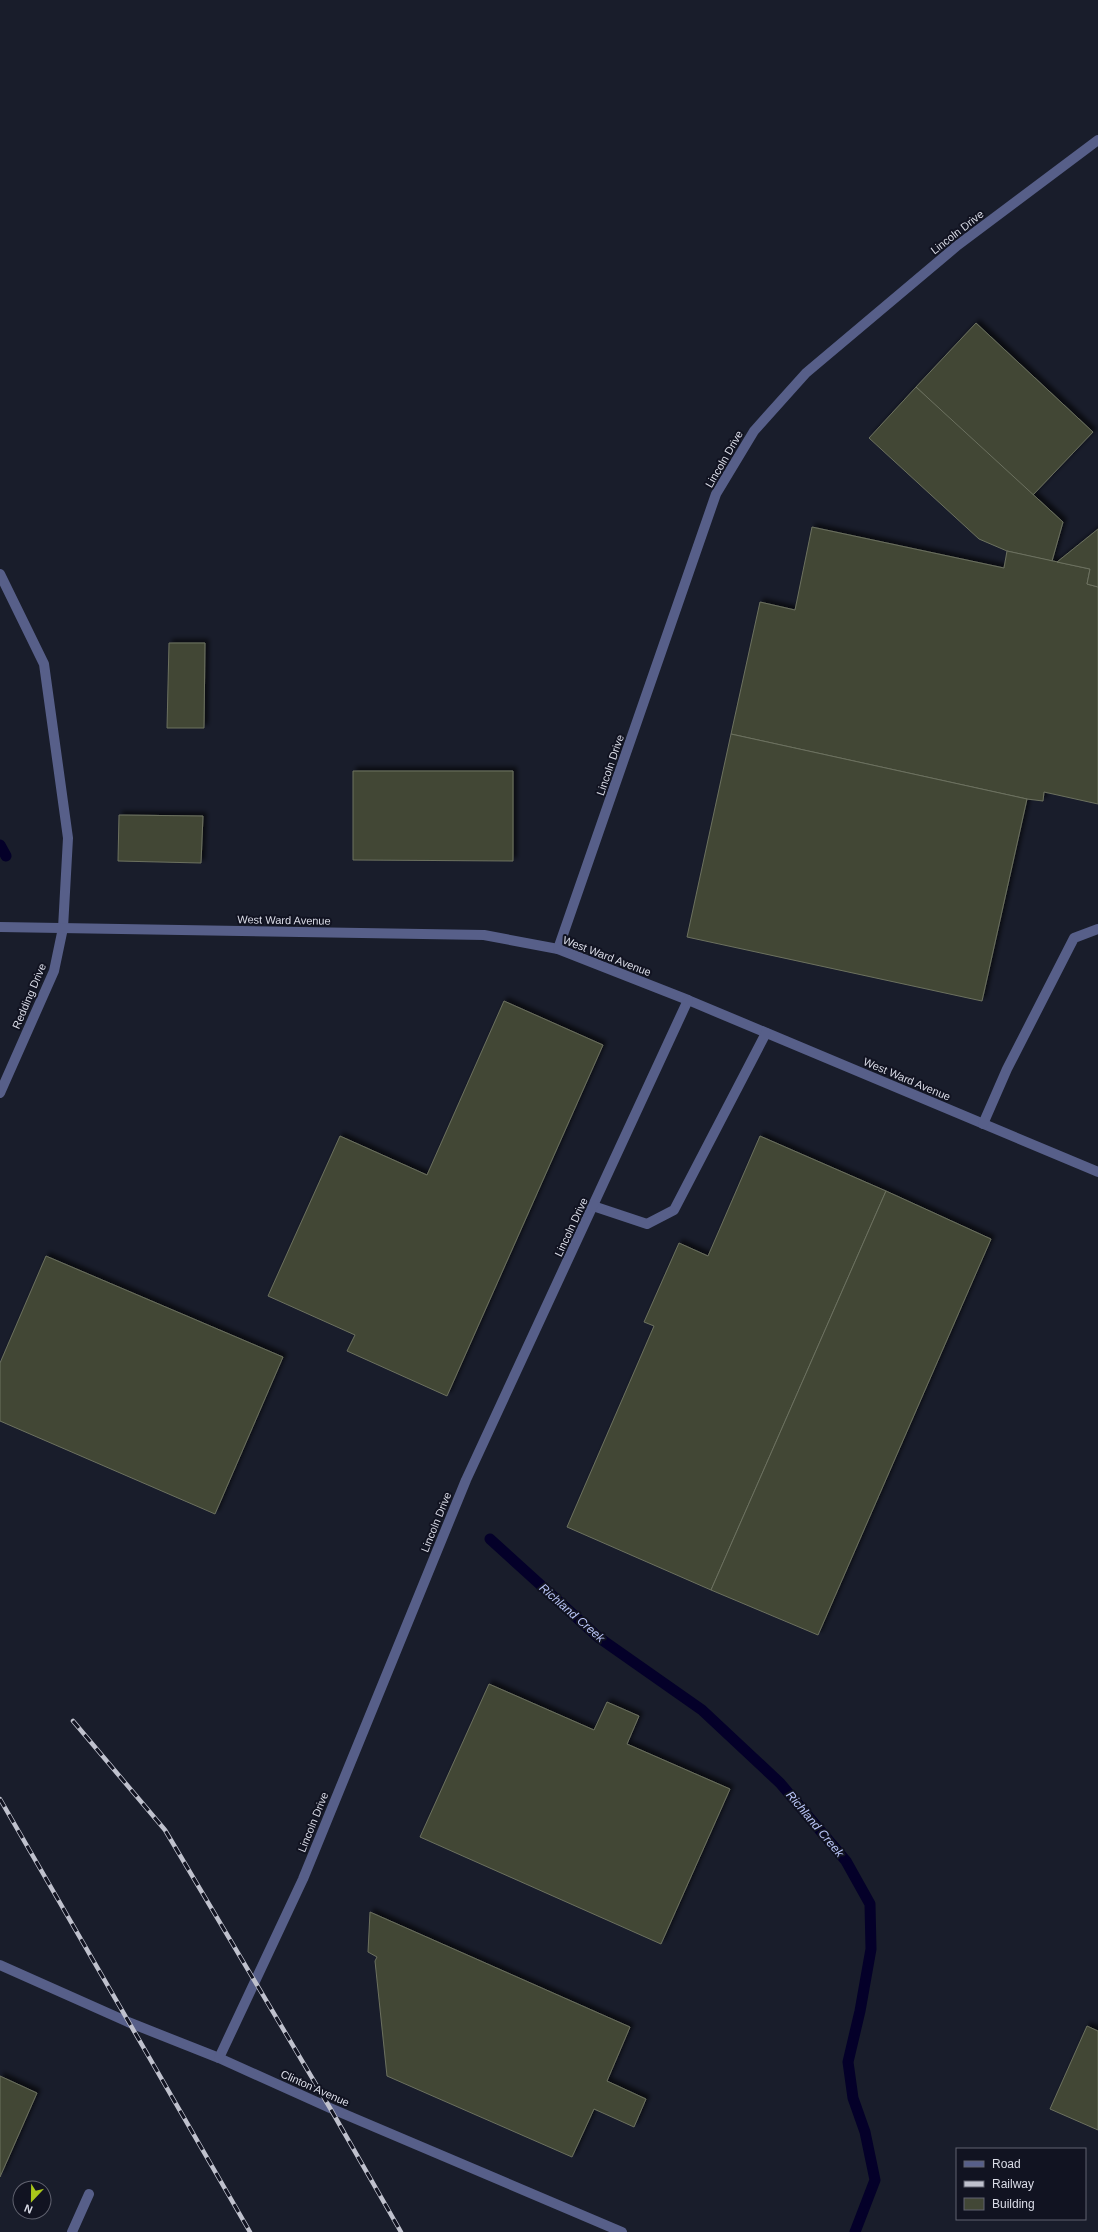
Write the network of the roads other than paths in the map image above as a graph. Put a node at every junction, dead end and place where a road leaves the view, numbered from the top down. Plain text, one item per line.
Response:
1 (1098, 140) edge
2 (0, 574) edge
3 (0, 928) edge
4 (63, 928) junction
5 (1098, 929) edge
6 (558, 949) junction
7 (688, 1000) junction
8 (766, 1033) junction
9 (0, 1093) edge
10 (983, 1124) junction
11 (1098, 1172) edge
12 (594, 1206) junction
13 (0, 1965) edge
14 (219, 2058) junction
15 (89, 2194) dead end
16 (72, 2232) edge
17 (622, 2232) edge

1 - 6 street, Lincoln Drive
2 - 4 street, Redding Drive
3 - 4 street, West Ward Avenue
4 - 6 street, West Ward Avenue
4 - 9 street, Redding Drive
5 - 10 street
6 - 7 street, West Ward Avenue
7 - 8 street, West Ward Avenue
7 - 12 street, Lincoln Drive
8 - 10 street, West Ward Avenue
8 - 12 street
10 - 11 street, West Ward Avenue
12 - 14 street, Lincoln Drive
13 - 14 street, Clinton Avenue
14 - 17 street, Clinton Avenue
15 - 16 street

